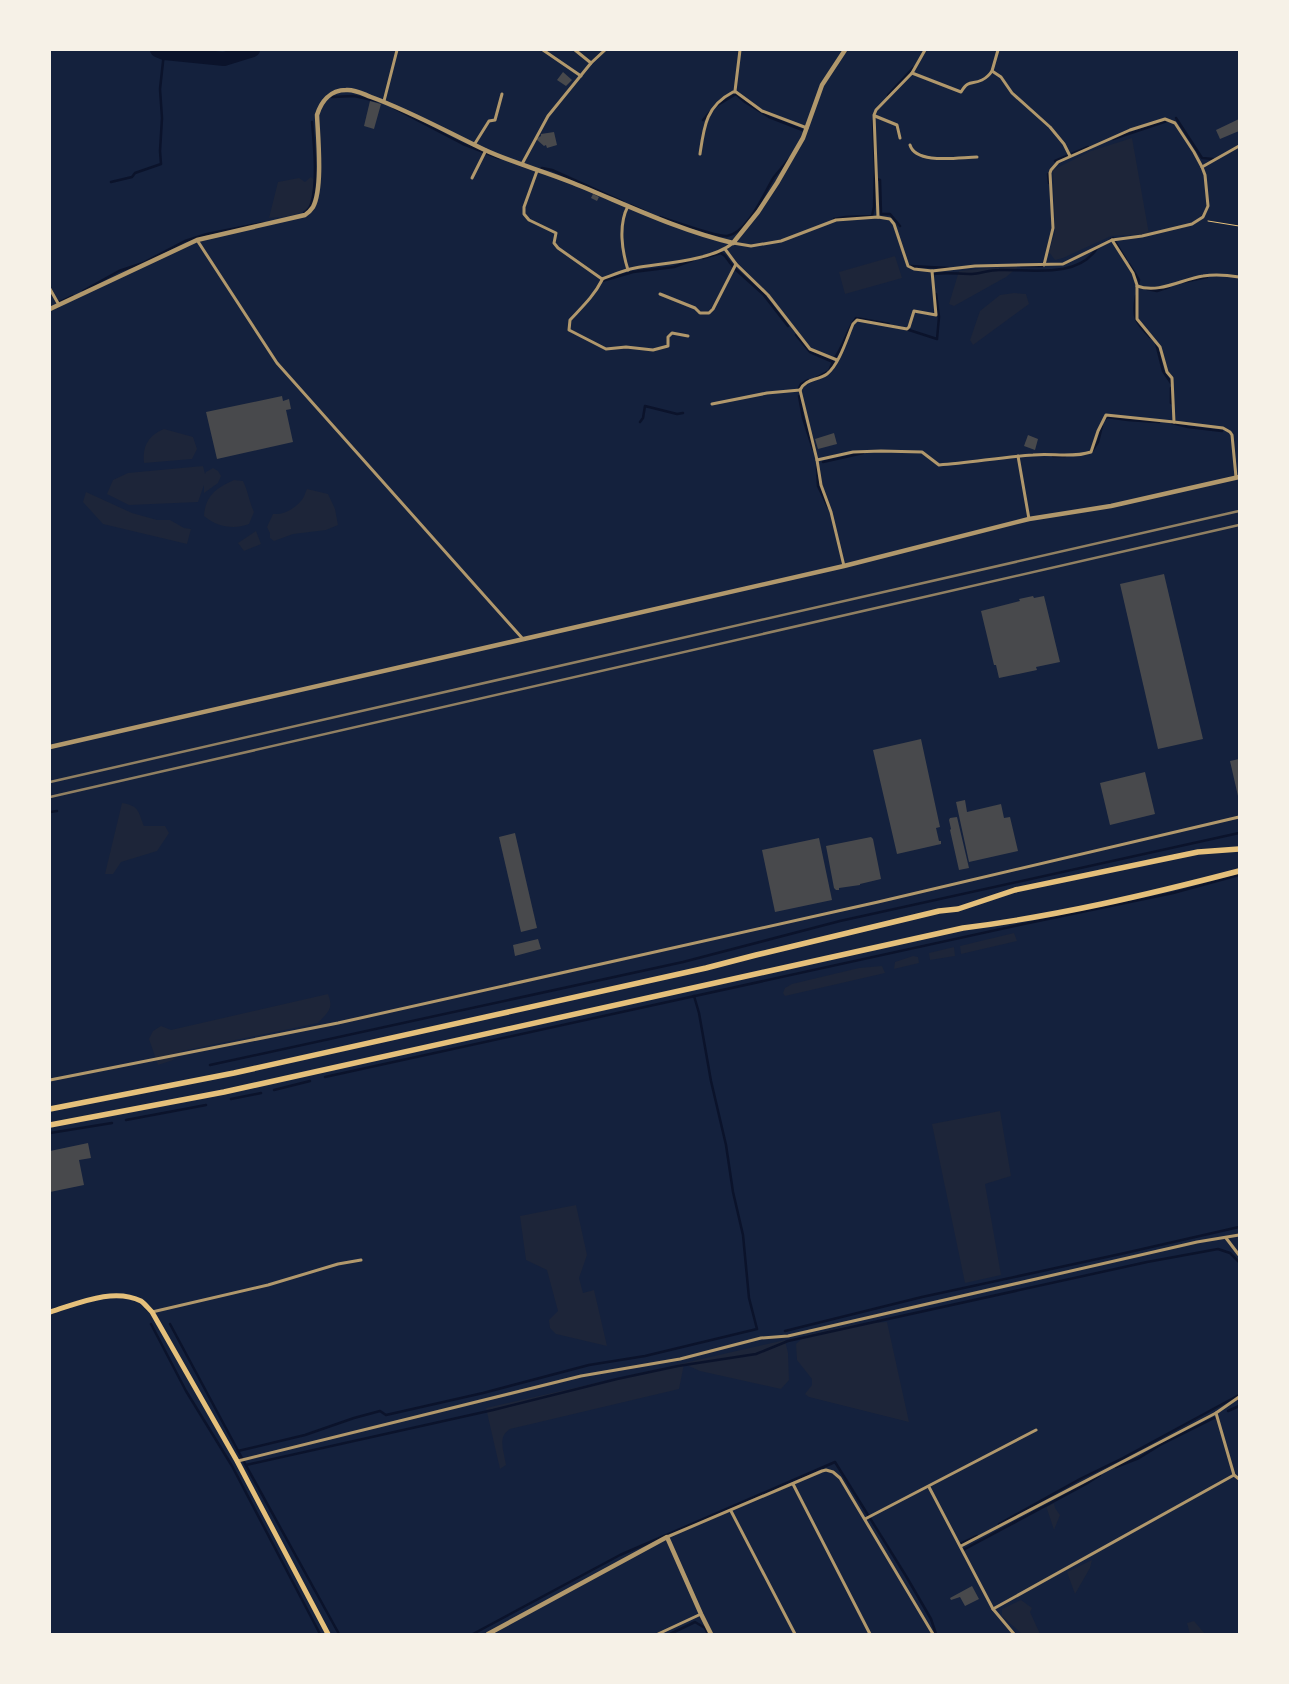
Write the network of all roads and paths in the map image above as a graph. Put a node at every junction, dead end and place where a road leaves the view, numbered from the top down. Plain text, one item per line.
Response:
1 (397, 50) edge
2 (543, 50) edge
3 (575, 50) edge
4 (605, 50) edge
5 (740, 50) edge
6 (845, 50) edge
7 (925, 50) edge
8 (998, 50) edge
9 (591, 63) junction
10 (992, 71) junction
11 (912, 73) junction
12 (581, 76) junction
13 (735, 92) junction
14 (502, 94) dead end
15 (384, 101) junction
16 (875, 116) junction
17 (807, 128) junction
18 (900, 138) dead end
19 (474, 144) junction
20 (910, 145) dead end
21 (1239, 146) edge
22 (486, 150) junction
23 (700, 154) dead end
24 (1070, 156) junction
25 (977, 157) dead end
26 (522, 164) junction
27 (1202, 167) junction
28 (538, 171) junction
29 (472, 178) dead end
30 (628, 206) junction
31 (878, 216) junction
32 (1199, 220) junction
33 (1239, 226) edge
34 (197, 240) junction
35 (1112, 240) junction
36 (733, 243) junction
37 (725, 249) junction
38 (736, 264) junction
39 (1044, 265) junction
40 (628, 270) junction
41 (932, 271) junction
42 (1239, 277) edge
43 (602, 280) junction
44 (1137, 286) junction
45 (50, 289) edge
46 (660, 294) dead end
47 (59, 305) junction
48 (50, 309) edge
49 (688, 336) dead end
50 (837, 360) junction
51 (800, 390) junction
52 (712, 404) dead end
53 (1174, 422) junction
54 (1018, 456) junction
55 (817, 460) junction
56 (1237, 478) edge
57 (1029, 519) junction
58 (844, 566) junction
59 (523, 639) junction
60 (50, 747) edge
61 (1239, 818) edge
62 (1239, 848) edge
63 (1239, 871) edge
64 (50, 1080) edge
65 (50, 1109) edge
66 (50, 1125) edge
67 (1239, 1235) edge
68 (1226, 1238) junction
69 (1239, 1255) edge
70 (361, 1260) dead end
71 (50, 1310) edge
72 (152, 1312) junction
73 (1239, 1397) edge
74 (1216, 1413) junction
75 (1036, 1430) dead end
76 (237, 1461) junction
77 (1234, 1475) junction
78 (1239, 1479) edge
79 (793, 1484) junction
80 (929, 1487) junction
81 (731, 1511) junction
82 (866, 1519) junction
83 (667, 1537) junction
84 (961, 1546) junction
85 (993, 1609) junction
86 (701, 1614) junction
87 (328, 1634) edge
88 (488, 1634) edge
89 (658, 1634) edge
90 (711, 1634) edge
91 (795, 1634) edge
92 (870, 1634) edge
93 (933, 1634) edge
94 (1014, 1634) edge

1 - 15 street
2 - 12 street
3 - 9 street
4 - 9 street
5 - 13 street
6 - 17 street
7 - 11 street
8 - 10 street
9 - 12 street
10 - 11 street
10 - 24 street
11 - 16 street
12 - 26 street
13 - 17 street
13 - 23 street
14 - 19 street
15 - 19 street
15 - 34 street
16 - 18 street
16 - 31 street
17 - 36 street
19 - 22 street
20 - 25 street
21 - 27 street
22 - 26 street
22 - 29 street
24 - 27 street
24 - 39 street
26 - 28 street
27 - 32 street
28 - 30 street
28 - 43 street
30 - 36 street
30 - 40 street
31 - 36 street
31 - 41 street
32 - 33 path
32 - 35 street
34 - 47 street
34 - 59 street
35 - 39 street
35 - 44 street
36 - 37 street
37 - 38 street
37 - 40 street
38 - 46 street
38 - 50 street
39 - 41 street
40 - 43 street
41 - 50 street
42 - 44 street
43 - 49 street
44 - 53 street
45 - 47 street
47 - 48 street
50 - 51 street
51 - 52 street
51 - 55 street
53 - 54 street
53 - 56 street
54 - 55 street
54 - 57 street
55 - 58 street
56 - 57 street
57 - 58 street
58 - 59 street
59 - 60 street
61 - 64 street
62 - 65 highway
63 - 66 highway
67 - 68 street
68 - 69 street
68 - 76 street
70 - 72 street
71 - 72 main road
72 - 76 main road
73 - 74 street
74 - 77 street
74 - 84 street
75 - 80 street
76 - 87 main road
77 - 78 street
77 - 85 street
79 - 81 street
79 - 82 street
79 - 92 street
80 - 82 street
80 - 84 street
81 - 83 street
81 - 91 street
82 - 93 street
83 - 86 street
83 - 88 street
84 - 85 street
85 - 94 street
86 - 89 street
86 - 90 street

